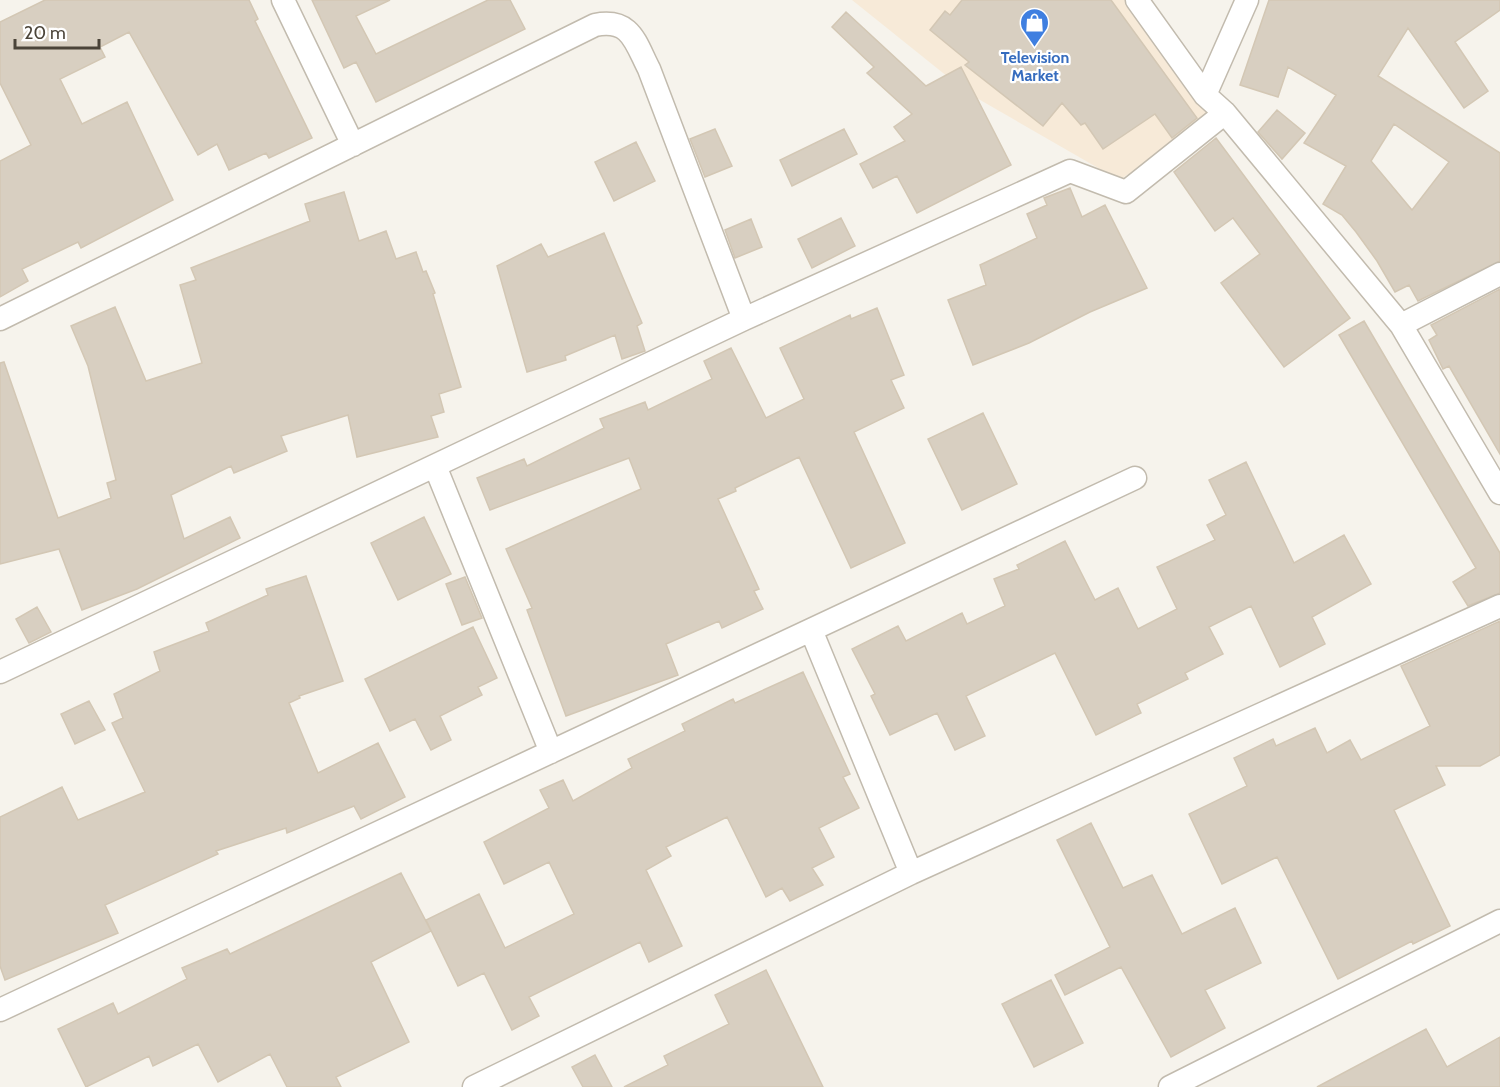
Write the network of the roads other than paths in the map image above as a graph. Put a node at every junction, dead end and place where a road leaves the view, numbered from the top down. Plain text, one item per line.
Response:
1 (283, 0) edge
2 (1137, 0) edge
3 (1247, 0) edge
4 (1205, 95) junction
5 (1225, 113) junction
6 (353, 145) junction
7 (1500, 274) edge
8 (0, 319) edge
9 (744, 320) junction
10 (1401, 325) junction
11 (435, 466) junction
12 (1135, 478) dead end
13 (1500, 493) edge
14 (1500, 606) edge
15 (811, 630) junction
16 (0, 672) edge
17 (551, 752) junction
18 (911, 873) junction
19 (1500, 921) edge
20 (0, 1010) edge
21 (474, 1087) edge
22 (1170, 1087) edge

1 - 6 street
2 - 4 street
3 - 4 street
4 - 5 street
5 - 9 street
5 - 10 street
6 - 8 street
6 - 9 street
7 - 10 street
9 - 11 street
10 - 13 street
11 - 16 street
11 - 17 street
12 - 15 street
14 - 18 street
15 - 17 street
15 - 18 street
17 - 20 street
18 - 21 street
19 - 22 street

